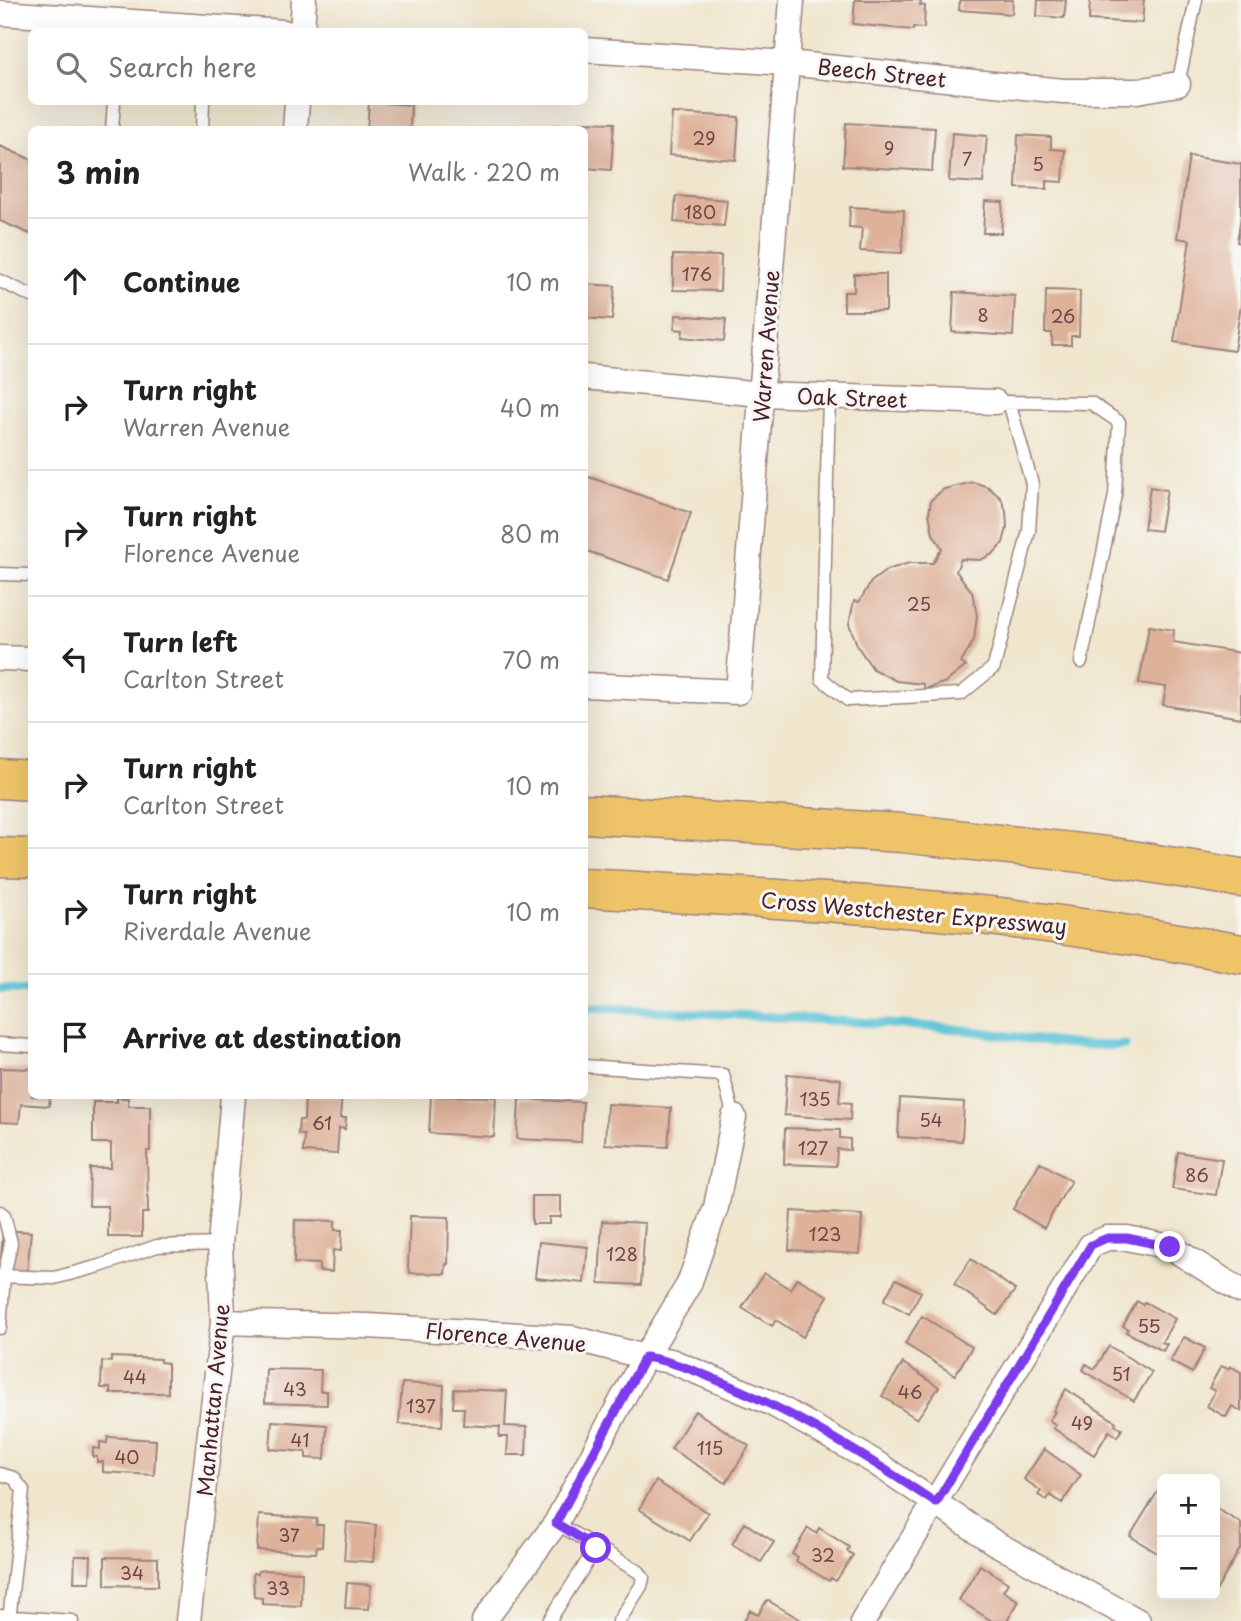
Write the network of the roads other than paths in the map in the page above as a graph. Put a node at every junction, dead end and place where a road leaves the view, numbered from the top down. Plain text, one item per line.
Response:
1 (304, 0) edge
2 (792, 0) edge
3 (1196, 0) edge
4 (0, 13) edge
5 (224, 28) edge
6 (302, 28) edge
7 (588, 50) edge
8 (788, 63) junction
9 (1178, 84) joint
10 (114, 105) edge
11 (203, 105) edge
12 (297, 105) edge
13 (112, 126) edge
14 (202, 126) edge
15 (295, 126) edge
16 (0, 281) edge
17 (28, 294) edge
18 (588, 377) edge
19 (762, 394) junction
20 (829, 396) junction
21 (1002, 402) junction
22 (0, 574) edge
23 (28, 575) edge
24 (0, 659) edge
25 (28, 659) edge
26 (1081, 662) dead end
27 (588, 685) edge
28 (0, 779) edge
29 (28, 781) edge
30 (588, 814) edge
31 (0, 857) edge
32 (28, 858) edge
33 (1230, 875) edge
34 (588, 887) edge
35 (1241, 954) edge
36 (0, 1044) edge
37 (28, 1046) edge
38 (588, 1066) edge
39 (233, 1099) edge
40 (734, 1117) joint
41 (0, 1212) edge
42 (220, 1244) junction
43 (2, 1276) edge
44 (1241, 1291) edge
45 (223, 1322) junction
46 (0, 1328) edge
47 (645, 1357) junction
48 (0, 1474) edge
49 (936, 1503) junction
50 (556, 1523) junction
51 (596, 1548) junction
52 (6, 1618) edge
53 (72, 1621) edge
54 (188, 1621) edge
55 (484, 1621) edge
56 (549, 1621) edge
57 (619, 1621) edge
58 (863, 1621) edge
59 (1138, 1621) edge

1 - 6 street
2 - 8 street, Warren Avenue
3 - 9 lane
4 - 5 street
7 - 8 street, Beech Street
8 - 9 street, Beech Street
8 - 19 street, Warren Avenue
10 - 13 lane
11 - 14 lane
12 - 15 street
16 - 17 lane
18 - 19 street, Oak Street
19 - 20 street, Oak Street
19 - 27 street, Warren Avenue
20 - 21 street, Oak Street
20 - 21 lane
21 - 26 lane
22 - 23 lane
24 - 25 street
28 - 29 highway
30 - 33 highway
31 - 32 highway
34 - 35 highway, Cross Westchester Expressway
36 - 37 lane
38 - 40 lane
39 - 42 street, Manhattan Avenue
40 - 47 street
41 - 43 lane
42 - 43 lane
42 - 45 street, Manhattan Avenue
43 - 46 lane
44 - 49 street
45 - 47 street, Florence Avenue
45 - 54 street, Manhattan Avenue
47 - 49 street, Florence Avenue
47 - 50 street
48 - 52 lane
49 - 58 street
49 - 59 street, Florence Avenue
50 - 51 lane
50 - 55 street
51 - 56 lane
51 - 57 lane
52 - 53 lane

